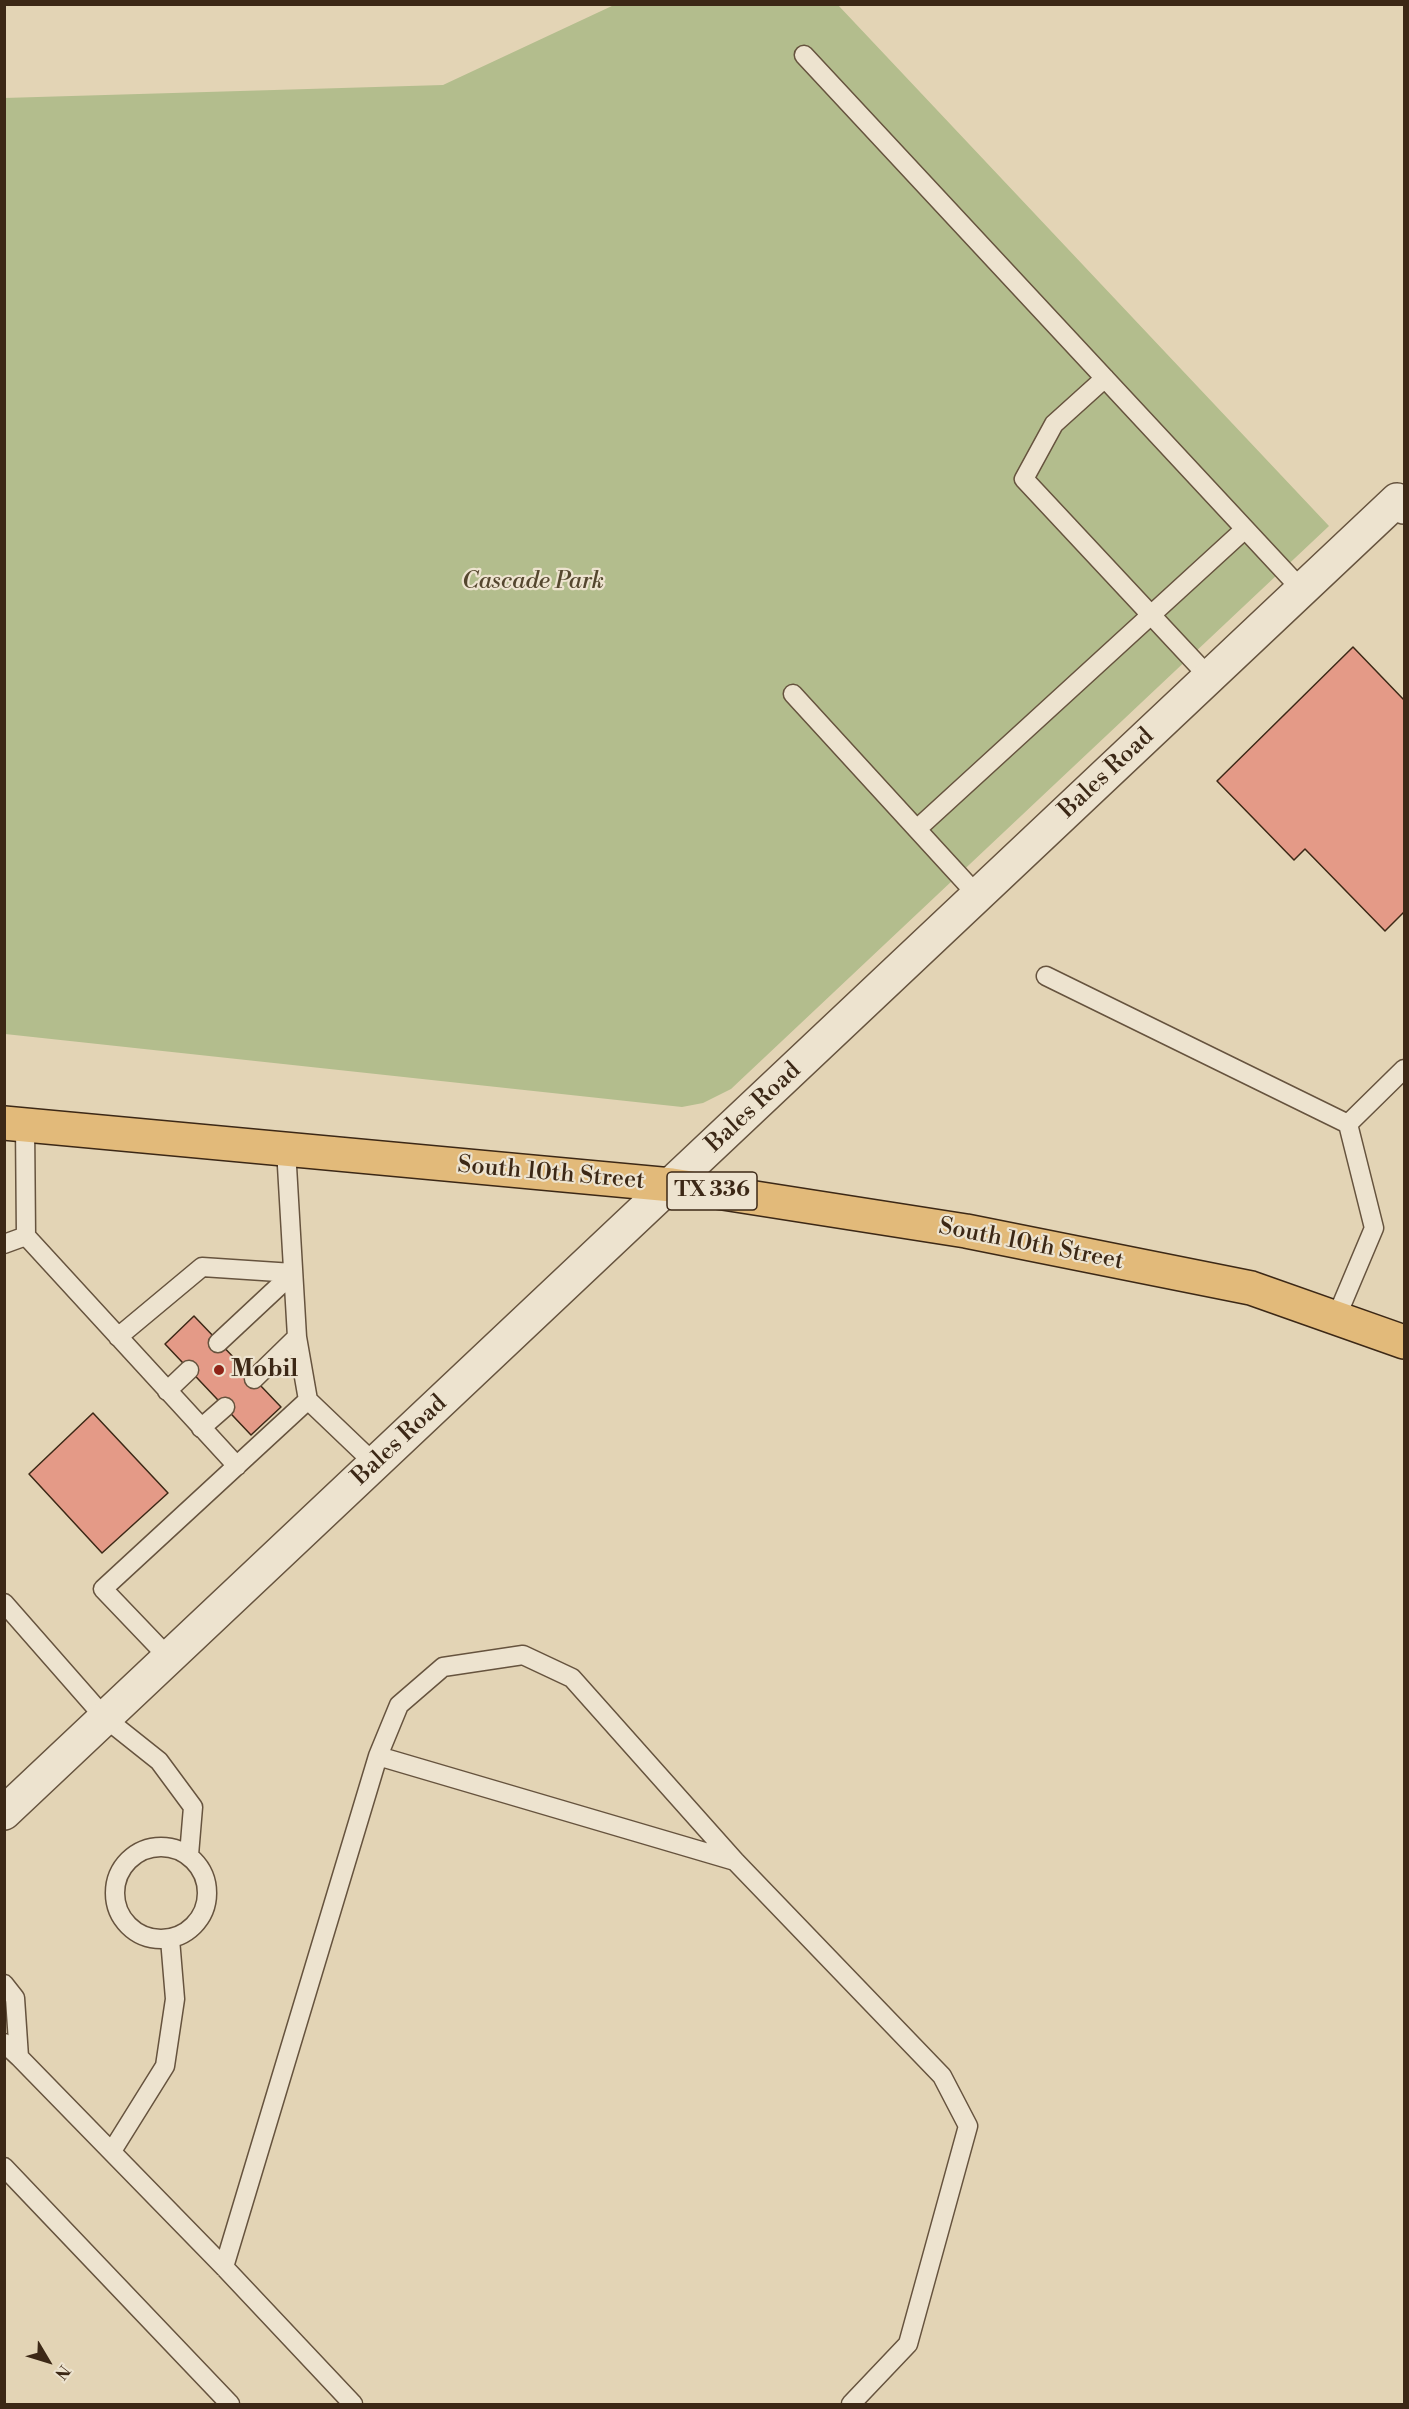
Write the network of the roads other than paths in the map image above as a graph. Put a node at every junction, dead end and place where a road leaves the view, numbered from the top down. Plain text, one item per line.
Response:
1 (804, 55) dead end
2 (1105, 378) junction
3 (1401, 504) edge
4 (1245, 529) junction
5 (1302, 590) junction
6 (1152, 616) junction
7 (1209, 677) junction
8 (793, 694) dead end
9 (917, 830) junction
10 (978, 896) junction
11 (1046, 976) dead end
12 (1404, 1069) edge
13 (15, 1124) edge
14 (1348, 1124) junction
15 (286, 1149) junction
16 (672, 1185) junction
17 (26, 1236) junction
18 (4, 1244) edge
19 (293, 1273) junction
20 (1336, 1318) junction
21 (118, 1337) junction
22 (297, 1337) junction
23 (1404, 1342) edge
24 (218, 1343) dead end
25 (189, 1370) dead end
26 (254, 1379) dead end
27 (167, 1391) junction
28 (308, 1400) junction
29 (225, 1407) dead end
30 (201, 1428) junction
31 (375, 1464) junction
32 (237, 1466) junction
33 (4, 1603) edge
34 (169, 1658) junction
35 (105, 1718) junction
36 (378, 1756) junction
37 (4, 1813) edge
38 (189, 1855) junction
39 (735, 1861) junction
40 (170, 1939) junction
41 (4, 1984) edge
42 (4, 2043) edge
43 (19, 2057) junction
44 (112, 2151) junction
45 (4, 2167) edge
46 (224, 2267) junction
47 (230, 2404) edge
48 (352, 2404) edge
49 (850, 2404) edge

1 - 2 lane
2 - 4 lane
2 - 6 lane
3 - 5 street, Bales Road
4 - 5 lane
4 - 6 lane
5 - 7 street, Bales Road
6 - 7 lane
6 - 9 lane
7 - 10 street, Bales Road
8 - 9 lane
9 - 10 lane
10 - 16 street, Bales Road
11 - 14 lane
12 - 14 lane
13 - 15 main road, South 10th Street / TX 336
13 - 17 lane
14 - 20 lane
15 - 16 main road, South 10th Street / TX 336
15 - 19 lane
16 - 20 main road, South 10th Street / TX 336
16 - 31 street, Bales Road
17 - 18 lane
17 - 21 lane
19 - 21 lane
19 - 22 lane
19 - 24 lane
20 - 23 main road, South 10th Street / TX 336
21 - 27 lane
22 - 26 lane
22 - 28 lane
25 - 27 lane
27 - 30 lane
28 - 31 lane
28 - 32 lane
29 - 30 lane
30 - 32 lane
31 - 34 street, Bales Road
32 - 34 lane
33 - 35 lane
34 - 35 street, Bales Road
35 - 37 street, Bales Road
35 - 38 lane
36 - 39 lane
36 - 39 lane
36 - 46 lane
38 - 40 lane
38 - 40 lane
39 - 49 lane
40 - 44 lane
41 - 43 lane
42 - 43 lane
43 - 44 lane
44 - 46 lane
45 - 47 lane
46 - 48 lane

